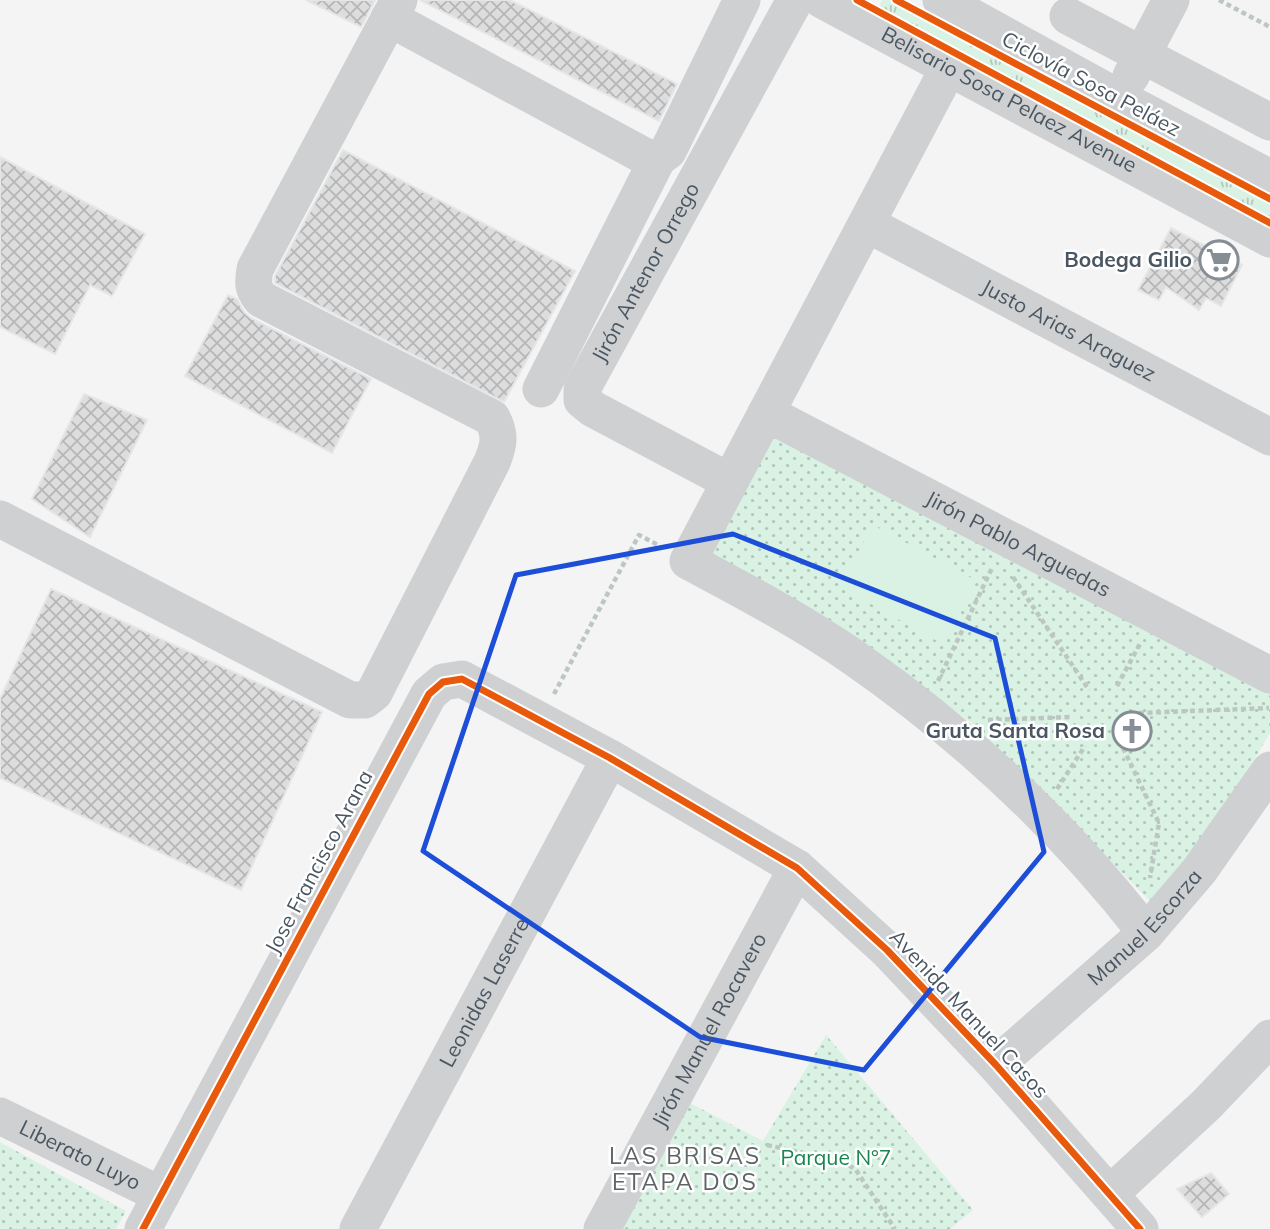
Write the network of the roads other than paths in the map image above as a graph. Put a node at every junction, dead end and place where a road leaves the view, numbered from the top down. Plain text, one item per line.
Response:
1 (743, 0) edge
2 (795, 0) edge
3 (822, 0) edge
4 (941, 0) edge
5 (1171, 0) edge
6 (394, 9) edge
7 (1068, 16) dead end
8 (1142, 55) junction
9 (949, 67) junction
10 (1119, 98) junction
11 (1270, 122) edge
12 (658, 158) junction
13 (1270, 178) edge
14 (867, 224) junction
15 (1270, 239) edge
16 (541, 389) dead end
17 (766, 413) junction
18 (1270, 437) edge
19 (729, 481) junction
20 (0, 519) edge
21 (1270, 676) edge
22 (610, 758) junction
23 (1270, 770) edge
24 (797, 868) junction
25 (1146, 933) junction
26 (1270, 1038) edge
27 (996, 1065) junction
28 (0, 1116) edge
29 (1110, 1194) junction
30 (160, 1195) junction
31 (143, 1229) edge
32 (358, 1229) edge
33 (602, 1229) edge
34 (1140, 1229) edge

1 - 12 street
2 - 19 street, Jirón Antenor Orrego
3 - 9 street, Belisario Sosa Pelaez Avenue
4 - 10 street
5 - 8 street
6 - 12 street
6 - 20 street
7 - 8 street
8 - 10 street
8 - 11 street
9 - 14 street
9 - 15 street, Belisario Sosa Pelaez Avenue
10 - 13 street
12 - 16 street
14 - 17 street
14 - 18 street, Justo Arias Araguez
17 - 19 street
17 - 21 street, Jirón Pablo Arguedas
19 - 25 street
22 - 24 street, Avenida Manuel Casos
22 - 30 street, Jose Francisco Arana
22 - 32 street, Leonidas Laserre
23 - 25 street, Manuel Escorza
24 - 27 street, Avenida Manuel Casos
24 - 33 street, Jirón Manuel Rocavero
25 - 27 street, Manuel Escorza
26 - 29 street
27 - 29 street, Avenida Manuel Casos
28 - 30 street, Liberato Luyo
29 - 34 street, Avenida Manuel Casos
30 - 31 street, Jose Francisco Arana

